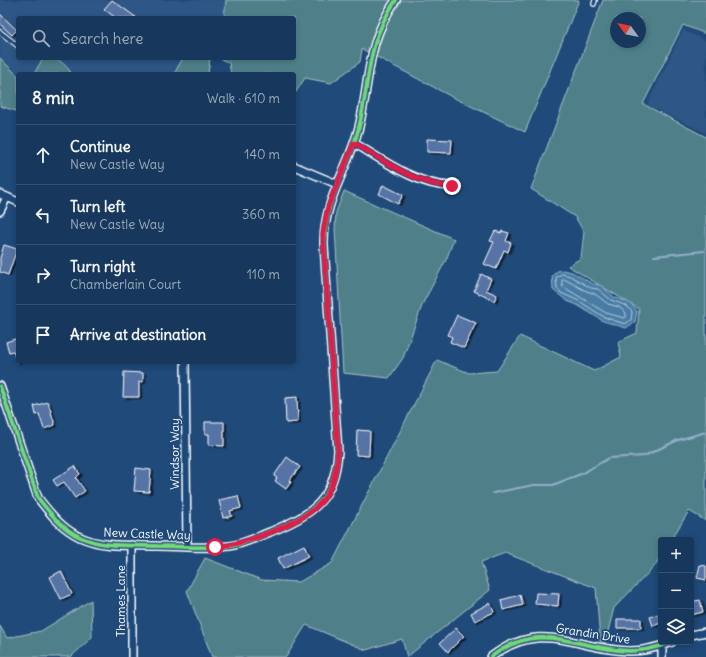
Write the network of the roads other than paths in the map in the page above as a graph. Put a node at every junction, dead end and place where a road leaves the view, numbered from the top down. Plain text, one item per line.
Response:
1 (396, 0) edge
2 (0, 32) edge
3 (16, 44) edge
4 (354, 143) junction
5 (296, 167) edge
6 (336, 184) junction
7 (452, 186) dead end
8 (3, 196) edge
9 (16, 201) edge
10 (0, 211) edge
11 (185, 364) edge
12 (0, 386) edge
13 (132, 545) junction
14 (187, 546) junction
15 (706, 632) edge
16 (694, 634) edge
17 (662, 646) joint
18 (132, 657) edge
19 (491, 657) edge
20 (662, 657) edge

1 - 4 street, New Castle Way
2 - 3 lane
4 - 6 street, New Castle Way
4 - 7 street
5 - 6 street
6 - 14 street, New Castle Way
8 - 9 street
8 - 10 street
11 - 14 street, Windsor Way
12 - 13 street, New Castle Way
13 - 14 street, New Castle Way
13 - 18 street, Thames Lane
15 - 16 street
17 - 19 street, Grandin Drive
17 - 20 street

